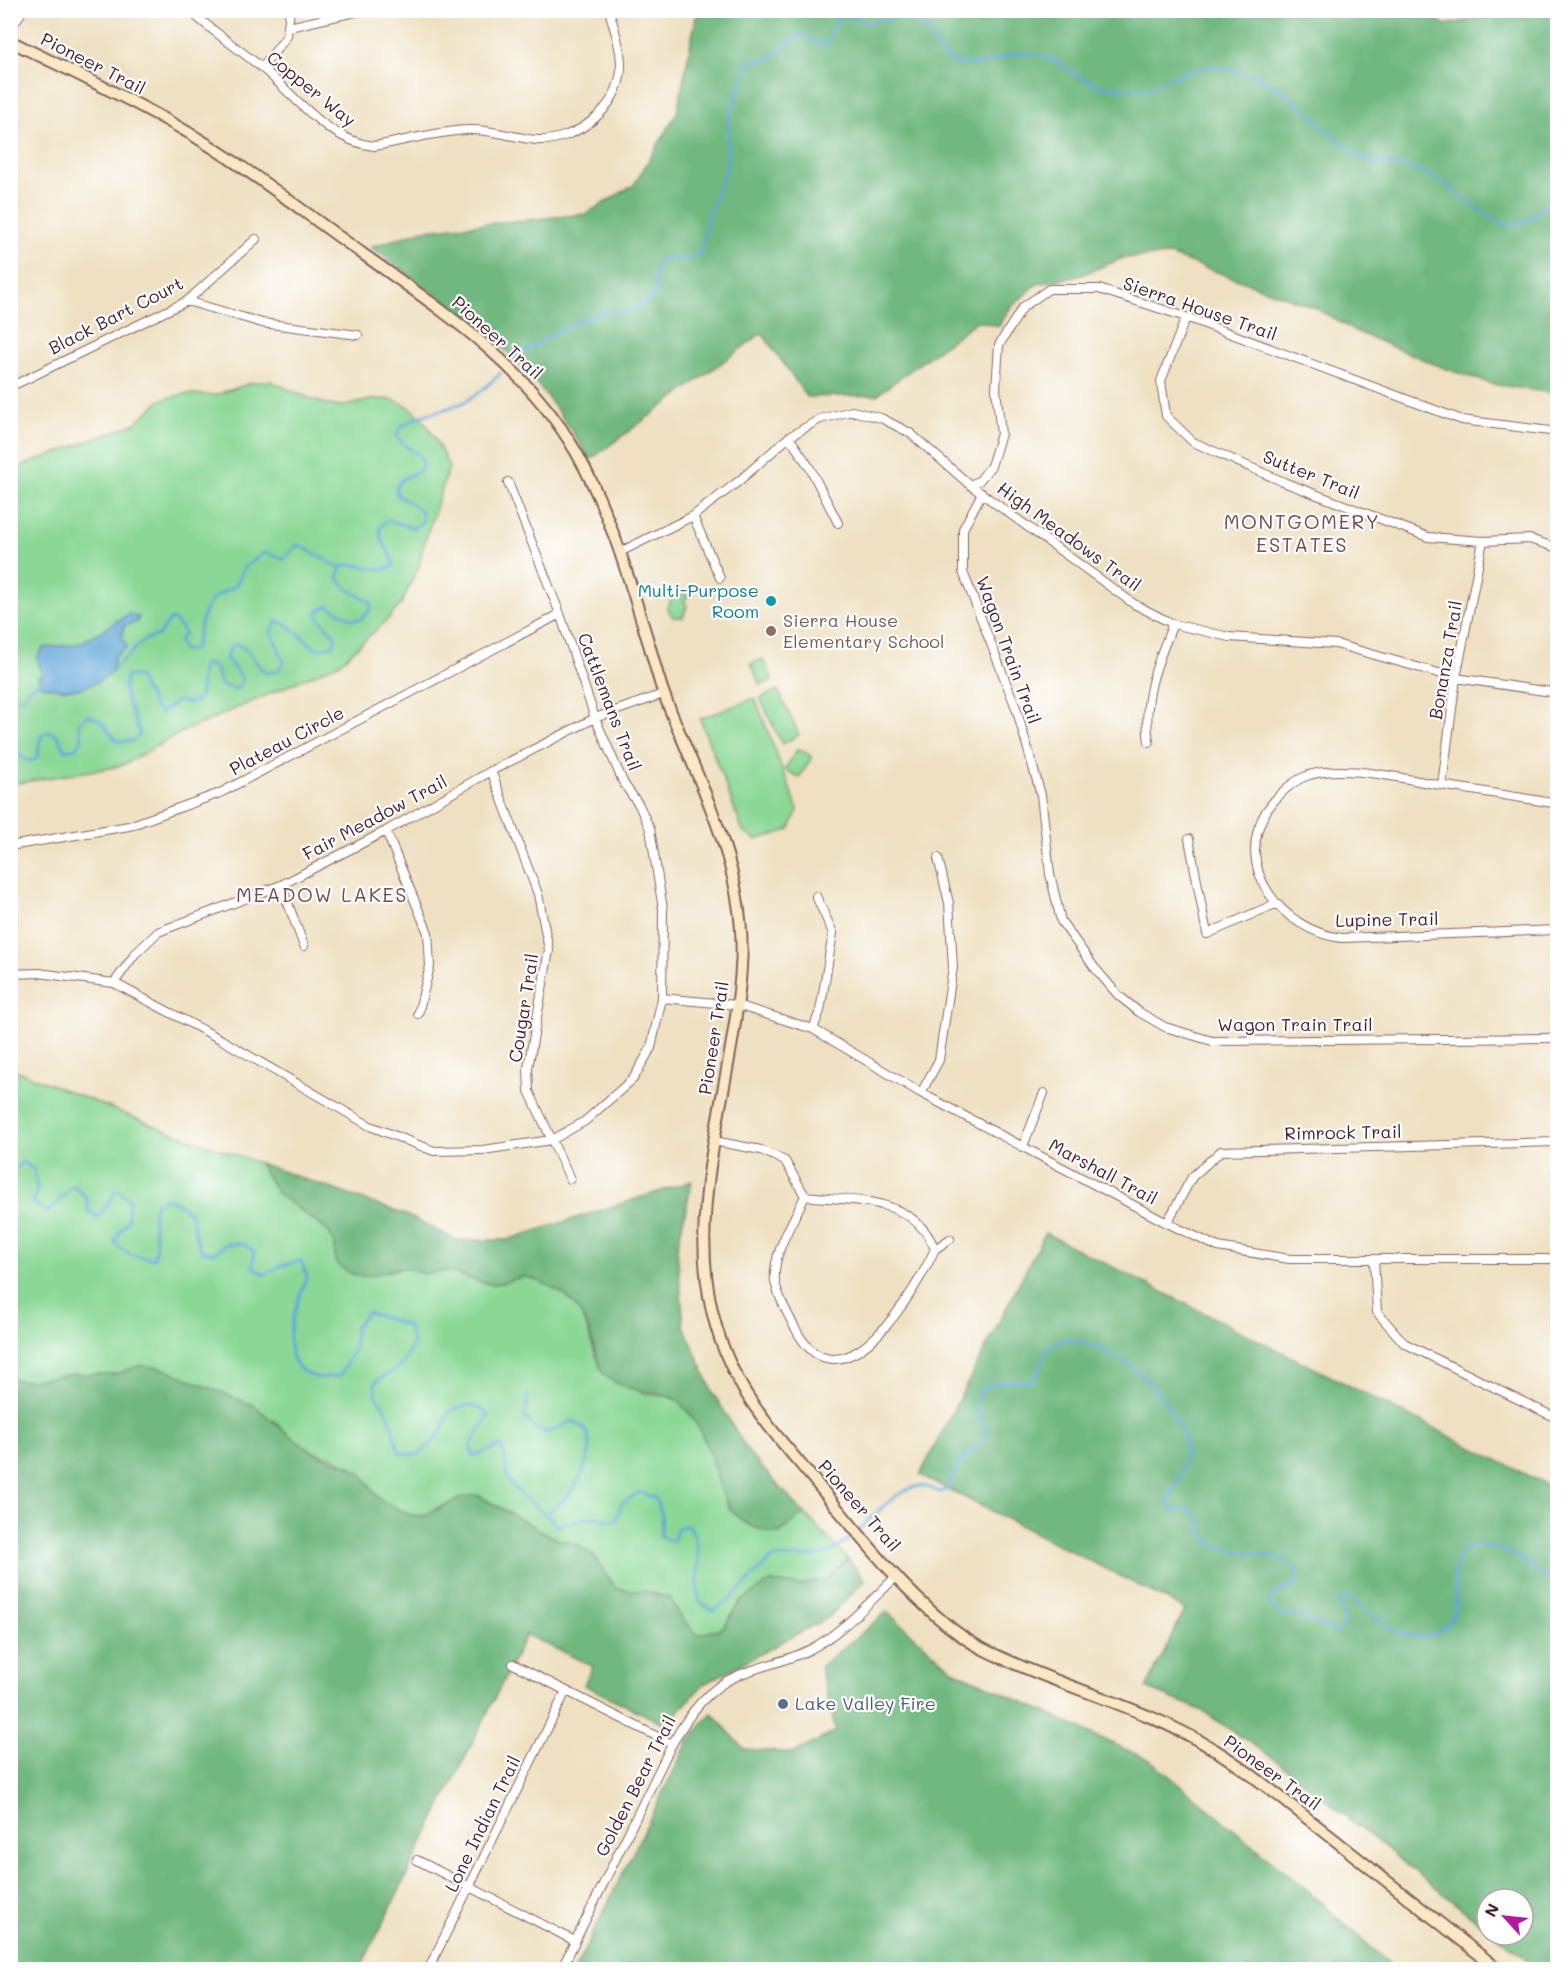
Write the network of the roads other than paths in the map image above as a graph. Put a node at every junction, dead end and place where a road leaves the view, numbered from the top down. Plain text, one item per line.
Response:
1 (23, 10) edge
2 (189, 10) edge
3 (290, 10) edge
4 (364, 10) edge
5 (609, 10) edge
6 (289, 27) junction
7 (10, 30) edge
8 (10, 41) edge
9 (262, 69) junction
10 (256, 239) dead end
11 (187, 300) junction
12 (1186, 317) junction
13 (358, 335) dead end
14 (10, 387) edge
15 (1557, 432) edge
16 (789, 437) junction
17 (508, 482) dead end
18 (970, 485) junction
19 (982, 494) junction
20 (693, 516) junction
21 (838, 523) dead end
22 (1482, 541) junction
23 (1557, 548) edge
24 (620, 552) junction
25 (720, 578) dead end
26 (560, 614) junction
27 (1173, 624) junction
28 (1456, 678) junction
29 (1557, 693) edge
30 (663, 694) junction
31 (595, 718) junction
32 (1149, 742) dead end
33 (491, 771) junction
34 (1442, 785) junction
35 (1557, 804) edge
36 (386, 831) junction
37 (1189, 839) dead end
38 (10, 846) edge
39 (938, 858) dead end
40 (281, 885) junction
41 (816, 896) dead end
42 (1275, 904) junction
43 (1557, 930) edge
44 (304, 946) dead end
45 (10, 974) edge
46 (114, 983) junction
47 (662, 998) junction
48 (737, 1005) junction
49 (418, 1014) dead end
50 (813, 1029) junction
51 (1557, 1038) edge
52 (921, 1093) junction
53 (1044, 1093) dead end
54 (552, 1140) junction
55 (714, 1141) junction
56 (1557, 1142) edge
57 (1023, 1146) junction
58 (570, 1179) dead end
59 (806, 1196) junction
60 (1167, 1223) junction
61 (950, 1239) dead end
62 (935, 1249) junction
63 (1557, 1259) edge
64 (1374, 1260) junction
65 (1557, 1419) edge
66 (897, 1576) junction
67 (513, 1664) dead end
68 (566, 1691) junction
69 (672, 1744) junction
70 (417, 1860) dead end
71 (469, 1886) junction
72 (575, 1941) junction
73 (428, 1970) edge
74 (561, 1970) edge
75 (1499, 1970) edge

1 - 7 street
2 - 9 street, Copper Way
3 - 6 street
4 - 6 street
5 - 9 street, Copper Way
6 - 9 street
8 - 24 main road, Pioneer Trail
10 - 11 street, Black Bart Court
11 - 13 street
11 - 14 street, Black Bart Court
12 - 15 street, Sierra House Trail
12 - 18 street, Sierra House Trail
12 - 22 street, Sutter Trail
16 - 18 street, High Meadows Trail
16 - 20 street, High Meadows Trail
16 - 21 street
17 - 26 street, Cattlemans Trail
18 - 19 street, High Meadows Trail
19 - 27 street, High Meadows Trail
19 - 51 street, Wagon Train Trail
20 - 24 street, High Meadows Trail
20 - 25 street
22 - 23 street, Sutter Trail
22 - 28 street, Bonanza Trail
24 - 30 main road, Pioneer Trail
26 - 31 street, Cattlemans Trail
26 - 38 street, Plateau Circle
27 - 28 street, High Meadows Trail
27 - 32 street
28 - 29 street, High Meadows Trail
28 - 34 street, Bonanza Trail
30 - 31 street, Fair Meadow Trail
30 - 48 main road, Pioneer Trail
31 - 33 street, Fair Meadow Trail
31 - 47 street, Cattlemans Trail
33 - 36 street, Fair Meadow Trail
33 - 54 street, Cougar Trail
34 - 35 street, Lupine Trail
34 - 42 street, Lupine Trail
36 - 40 street, Fair Meadow Trail
36 - 49 street
37 - 42 street
39 - 52 street
40 - 44 street
40 - 46 street, Fair Meadow Trail
41 - 50 street
42 - 43 street, Lupine Trail
45 - 46 street
46 - 54 street
47 - 48 street, Marshall Trail
47 - 54 street, Cattlemans Trail
48 - 50 street, Marshall Trail
48 - 55 main road, Pioneer Trail
50 - 52 street, Marshall Trail
52 - 57 street, Marshall Trail
53 - 57 street
54 - 58 street, Cougar Trail
55 - 59 street
55 - 66 main road, Pioneer Trail
56 - 60 street, Rimrock Trail
57 - 60 street, Marshall Trail
59 - 62 street
59 - 62 street
60 - 64 street, Marshall Trail
61 - 62 street
63 - 64 street, Marshall Trail
64 - 65 street
66 - 69 street, Golden Bear Trail
66 - 75 main road, Pioneer Trail
67 - 68 street
68 - 69 street
68 - 71 street, Lone Indian Trail
69 - 72 street, Golden Bear Trail
70 - 71 street
71 - 72 street
71 - 73 street, Lone Indian Trail
72 - 74 street, Golden Bear Trail

